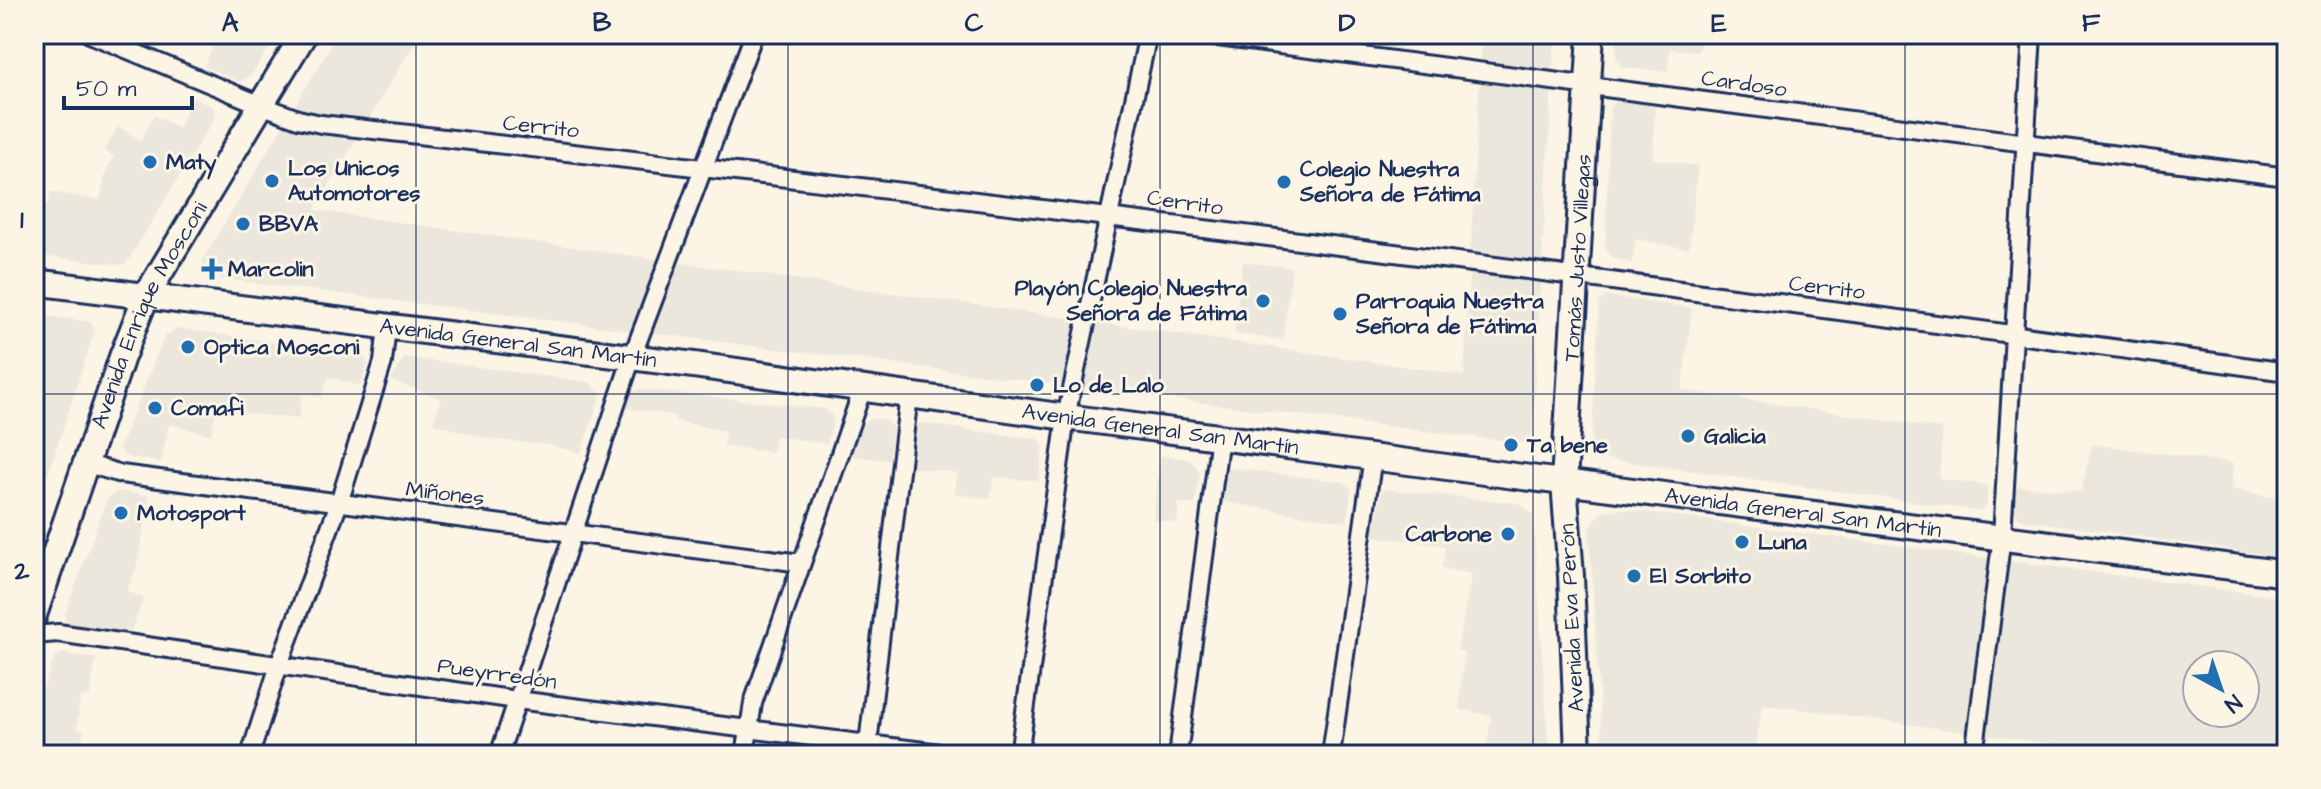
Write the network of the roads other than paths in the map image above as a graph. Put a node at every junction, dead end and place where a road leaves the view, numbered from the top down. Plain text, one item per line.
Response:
1 (90, 34) edge
2 (304, 34) edge
3 (754, 34) edge
4 (1148, 34) edge
5 (1195, 34) edge
6 (1591, 34) edge
7 (2032, 34) edge
8 (1589, 84) junction
9 (261, 105) junction
10 (2026, 145) junction
11 (704, 167) junction
12 (2287, 177) edge
13 (1108, 215) junction
14 (1576, 278) junction
15 (34, 282) edge
16 (146, 296) junction
17 (387, 327) junction
18 (2014, 334) junction
19 (632, 357) junction
20 (2287, 372) edge
21 (863, 388) junction
22 (909, 395) junction
23 (1066, 417) junction
24 (1220, 436) junction
25 (1373, 456) junction
26 (85, 463) junction
27 (1564, 482) junction
28 (339, 503) junction
29 (574, 532) junction
30 (2002, 536) junction
31 (801, 563) junction
32 (2287, 574) edge
33 (34, 615) edge
34 (34, 635) edge
35 (279, 665) junction
36 (517, 700) junction
37 (750, 729) junction
38 (868, 744) junction
39 (250, 755) edge
40 (499, 755) edge
41 (745, 755) edge
42 (956, 755) edge
43 (1019, 755) edge
44 (1178, 755) edge
45 (1331, 755) edge
46 (1578, 755) edge
47 (1974, 755) edge

1 - 9 street, Cerrito
2 - 9 main road, Avenida Enrique Mosconi
3 - 11 street
4 - 13 street
5 - 8 street, Cardoso
6 - 8 main road, Tomás Justo Villegas
7 - 10 street
8 - 10 street, Cardoso
8 - 14 main road, Tomás Justo Villegas
9 - 11 street, Cerrito
9 - 16 main road, Avenida Enrique Mosconi
10 - 12 street, Cardoso
10 - 18 street
11 - 13 street, Cerrito
11 - 19 street
13 - 14 street, Cerrito
13 - 23 street
14 - 18 street, Cerrito
14 - 27 main road, Tomás Justo Villegas
15 - 16 main road, Avenida General San Martín
16 - 17 main road, Avenida General San Martín
16 - 26 main road, Avenida Enrique Mosconi
17 - 19 main road, Avenida General San Martín
17 - 28 street
18 - 20 street, Cerrito
18 - 30 street
19 - 21 main road, Avenida General San Martín
19 - 29 street
21 - 22 main road, Avenida General San Martín
21 - 31 street
22 - 23 main road, Avenida General San Martín
22 - 38 street
23 - 24 main road, Avenida General San Martín
23 - 43 street
24 - 25 main road, Avenida General San Martín
24 - 44 street
25 - 27 main road, Avenida General San Martín
25 - 45 street
26 - 28 street, Miñones
26 - 33 main road, Avenida Enrique Mosconi
27 - 30 main road, Avenida General San Martín
27 - 46 main road, Avenida Eva Perón
28 - 29 street, Miñones
28 - 35 street
29 - 31 street, Miñones
29 - 36 street
30 - 32 main road, Avenida General San Martín
30 - 47 street
31 - 37 street
34 - 35 street, Pueyrredón
35 - 36 street, Pueyrredón
35 - 39 street
36 - 37 street, Pueyrredón
36 - 40 street
37 - 38 street, Pueyrredón
37 - 41 street
38 - 42 street, Pueyrredón

